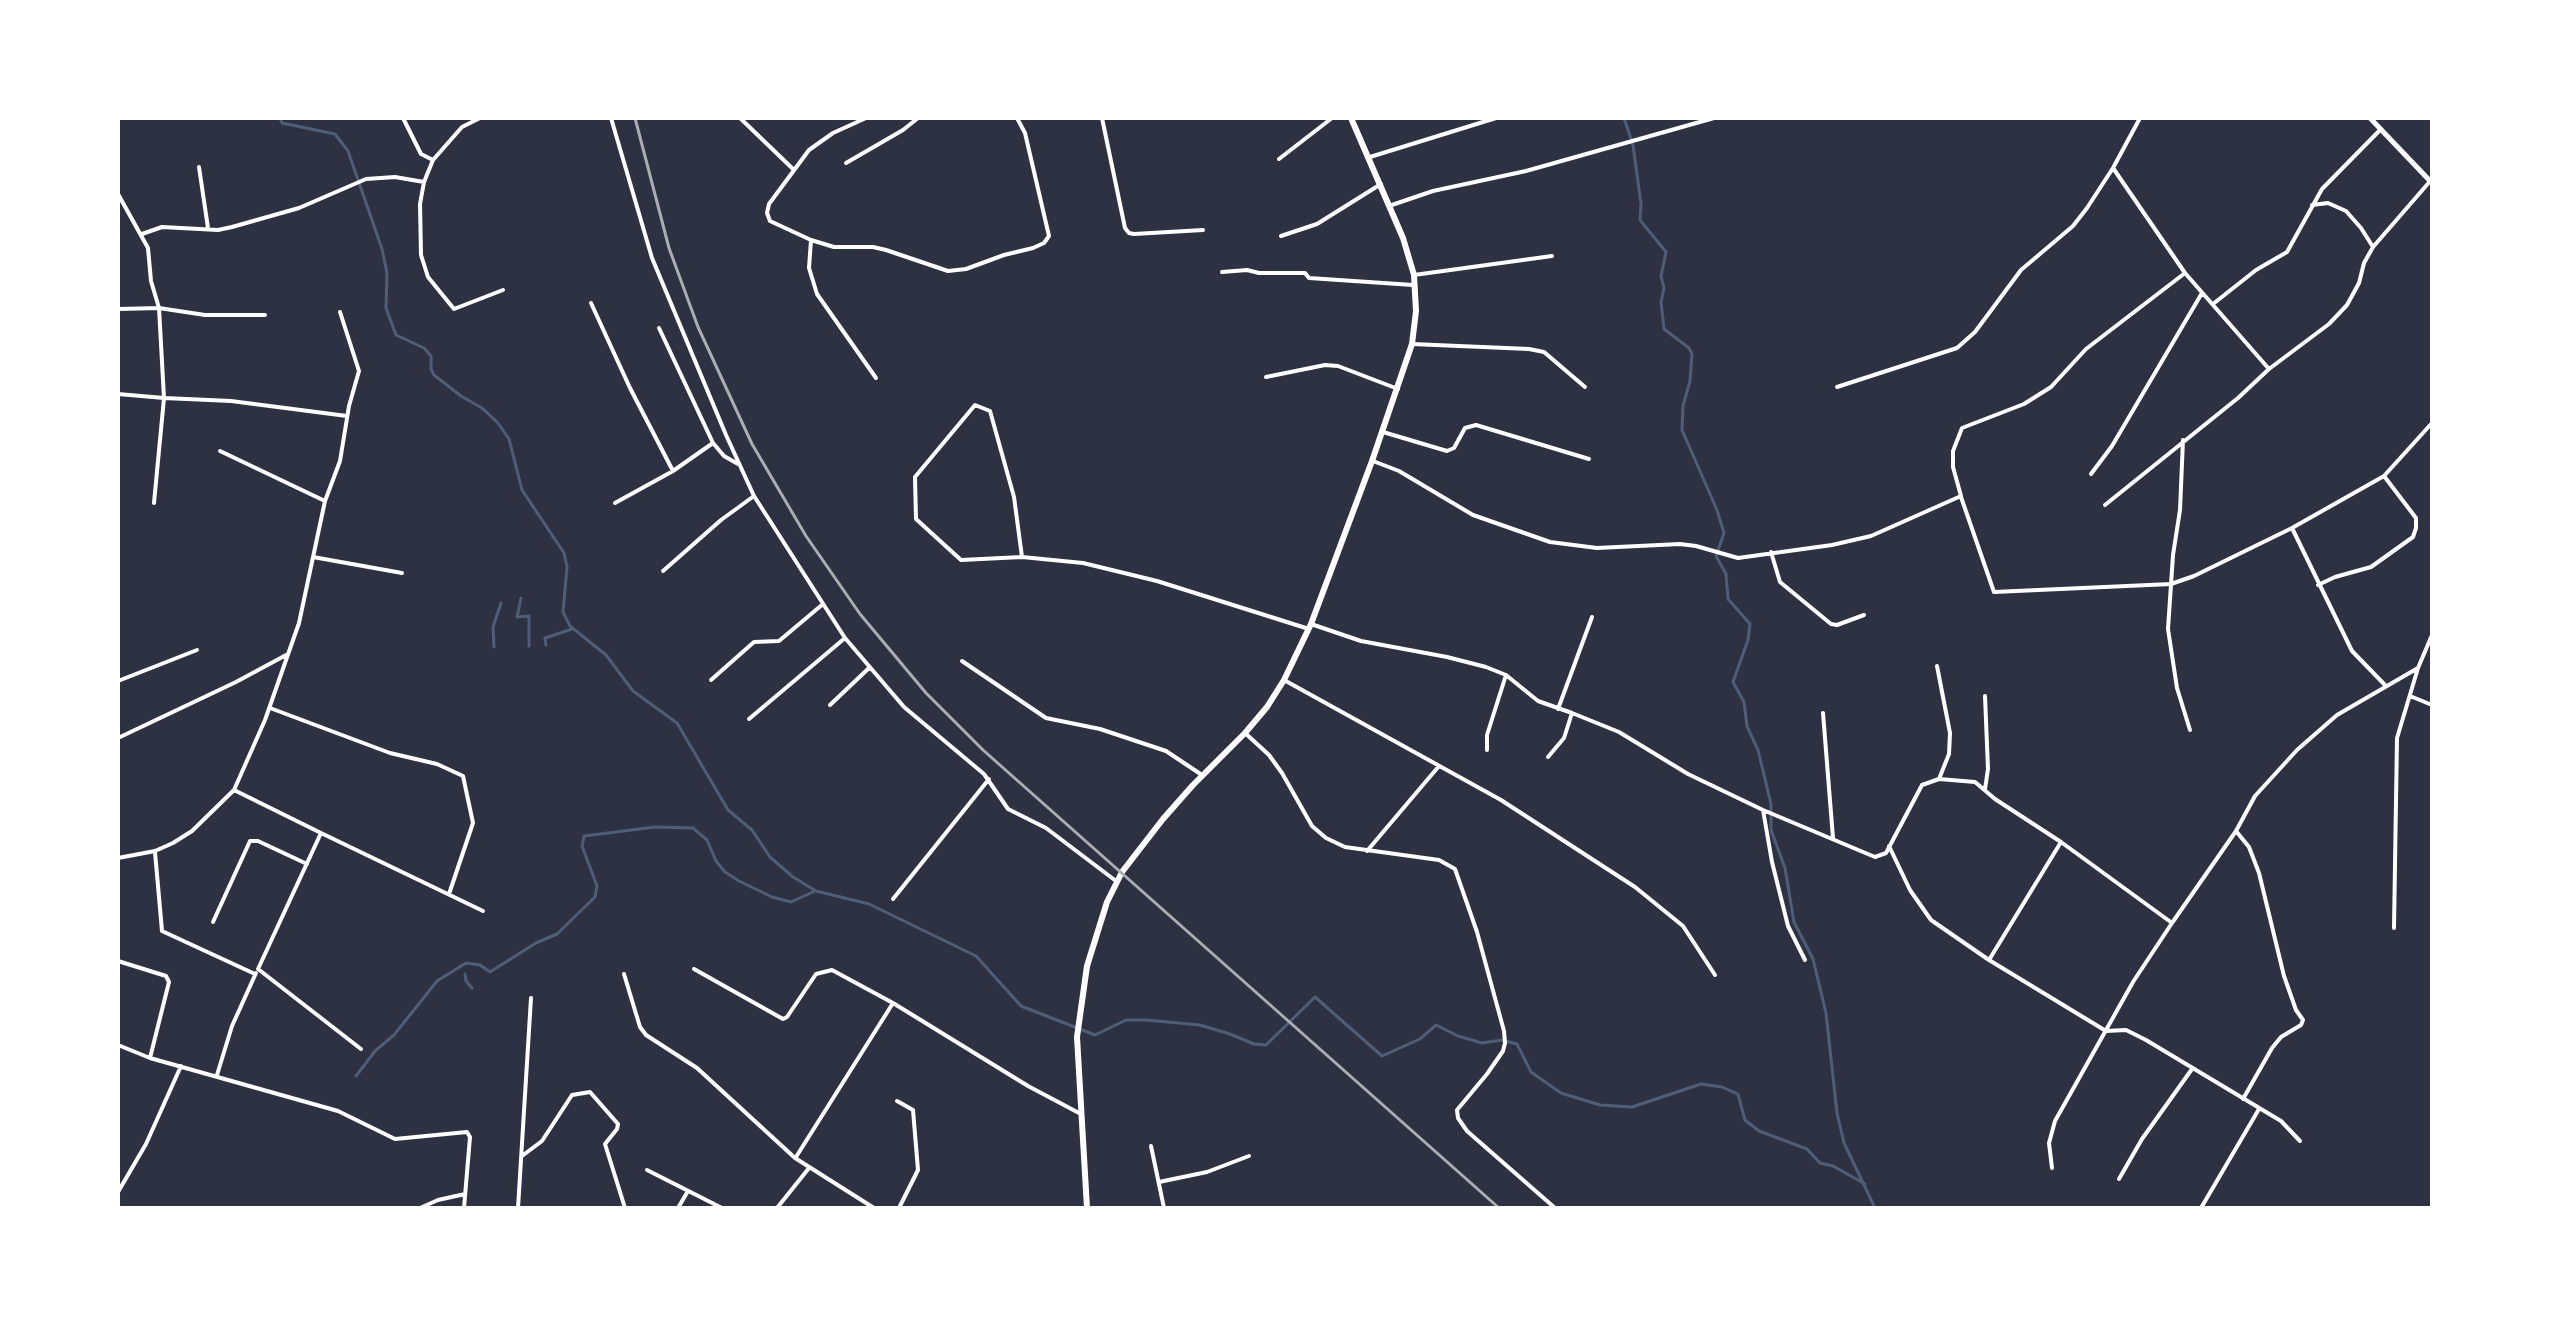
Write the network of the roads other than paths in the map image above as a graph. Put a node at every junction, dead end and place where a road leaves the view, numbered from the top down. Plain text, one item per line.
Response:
1 (403, 118) edge
2 (480, 118) edge
3 (611, 118) edge
4 (740, 118) edge
5 (866, 118) edge
6 (918, 118) edge
7 (1017, 118) edge
8 (1102, 118) edge
9 (1332, 118) edge
10 (1351, 118) edge
11 (1496, 118) edge
12 (1714, 118) edge
13 (2140, 118) edge
14 (2370, 118) edge
15 (2381, 129) junction
16 (1370, 157) junction
17 (1279, 159) dead end
18 (433, 160) junction
19 (846, 163) dead end
20 (199, 167) dead end
21 (2113, 168) junction
22 (793, 169) junction
23 (2431, 181) edge
24 (424, 182) junction
25 (1381, 184) junction
26 (118, 194) edge
27 (1389, 206) junction
28 (2310, 206) junction
29 (208, 228) junction
30 (1203, 230) dead end
31 (142, 234) junction
32 (1281, 236) dead end
33 (811, 240) junction
34 (2373, 247) junction
35 (1552, 256) dead end
36 (1222, 272) dead end
37 (2185, 273) junction
38 (1414, 275) junction
39 (1416, 285) junction
40 (503, 290) dead end
41 (2202, 293) junction
42 (591, 303) dead end
43 (2213, 304) junction
44 (159, 308) junction
45 (118, 309) edge
46 (340, 312) dead end
47 (265, 315) dead end
48 (659, 328) dead end
49 (1412, 344) junction
50 (2269, 369) junction
51 (1266, 377) dead end
52 (876, 378) dead end
53 (1585, 387) dead end
54 (1837, 387) dead end
55 (1398, 389) junction
56 (118, 394) edge
57 (164, 398) junction
58 (347, 416) junction
59 (2432, 423) edge
60 (1383, 432) junction
61 (2183, 440) junction
62 (713, 443) junction
63 (220, 451) dead end
64 (1589, 459) dead end
65 (1372, 461) junction
66 (740, 466) junction
67 (673, 471) junction
68 (2091, 474) dead end
69 (2384, 476) junction
70 (754, 496) junction
71 (1961, 496) junction
72 (325, 501) junction
73 (154, 503) dead end
74 (615, 503) dead end
75 (2105, 505) dead end
76 (2292, 528) junction
77 (1771, 552) junction
78 (313, 557) junction
79 (1022, 557) junction
80 (663, 571) dead end
81 (402, 573) dead end
82 (2171, 584) junction
83 (2318, 585) junction
84 (823, 604) junction
85 (1864, 615) dead end
86 (1592, 617) dead end
87 (1310, 626) junction
88 (2432, 635) edge
89 (845, 638) junction
90 (197, 650) dead end
91 (289, 653) junction
92 (962, 661) dead end
93 (1937, 666) dead end
94 (869, 668) junction
95 (2418, 668) junction
96 (1506, 675) junction
97 (711, 680) dead end
98 (1284, 680) junction
99 (118, 681) edge
100 (2385, 685) junction
101 (1985, 696) dead end
102 (2410, 696) junction
103 (830, 705) dead end
104 (2432, 705) edge
105 (270, 708) junction
106 (1558, 709) junction
107 (1572, 713) junction
108 (1823, 713) dead end
109 (749, 719) dead end
110 (2190, 730) dead end
111 (1245, 733) junction
112 (118, 738) edge
113 (1487, 750) dead end
114 (1548, 757) dead end
115 (1439, 766) junction
116 (1202, 775) junction
117 (989, 779) junction
118 (1939, 779) junction
119 (1985, 789) junction
120 (234, 790) junction
121 (1763, 810) junction
122 (2236, 831) junction
123 (321, 833) junction
124 (1833, 838) junction
125 (2061, 842) junction
126 (1889, 846) junction
127 (155, 851) junction
128 (1367, 851) junction
129 (118, 858) edge
130 (307, 864) junction
131 (1116, 881) junction
132 (449, 894) junction
133 (893, 899) dead end
134 (483, 911) dead end
135 (213, 922) dead end
136 (2172, 923) junction
137 (2394, 928) dead end
138 (1805, 960) dead end
139 (1989, 960) junction
140 (118, 961) edge
141 (694, 969) dead end
142 (256, 971) junction
143 (624, 974) dead end
144 (1715, 975) dead end
145 (531, 998) dead end
146 (893, 1003) junction
147 (2106, 1031) junction
148 (118, 1047) edge
149 (361, 1049) dead end
150 (150, 1058) junction
151 (181, 1066) junction
152 (2192, 1069) junction
153 (217, 1075) junction
154 (2243, 1099) junction
155 (897, 1101) dead end
156 (2259, 1109) junction
157 (1079, 1113) junction
158 (2300, 1141) dead end
159 (1151, 1146) dead end
160 (522, 1156) junction
161 (1249, 1156) dead end
162 (795, 1158) junction
163 (809, 1168) junction
164 (2052, 1168) dead end
165 (647, 1170) dead end
166 (2119, 1179) dead end
167 (1159, 1182) junction
168 (688, 1191) junction
169 (118, 1192) edge
170 (465, 1194) junction
171 (420, 1208) edge
172 (464, 1208) edge
173 (518, 1208) edge
174 (625, 1208) edge
175 (678, 1208) edge
176 (722, 1208) edge
177 (777, 1208) edge
178 (874, 1208) edge
179 (899, 1208) edge
180 (1087, 1208) edge
181 (1164, 1208) edge
182 (1555, 1208) edge
183 (2201, 1208) edge

1 - 18 street
2 - 18 street
3 - 66 street
4 - 22 street
5 - 22 street
6 - 19 street
7 - 33 street
8 - 30 street
9 - 17 street
10 - 16 main road
11 - 16 street
12 - 27 street
13 - 21 street
14 - 15 street
15 - 23 street
15 - 28 street
16 - 25 main road
18 - 24 street
20 - 29 street
21 - 37 street
21 - 54 street
22 - 33 street
23 - 34 street
24 - 29 street
24 - 40 street
25 - 27 main road
25 - 32 street
26 - 31 street
27 - 38 main road
28 - 34 street
28 - 43 street
29 - 31 street
31 - 44 street
33 - 52 street
34 - 50 street
35 - 38 street
36 - 39 street
37 - 41 street
37 - 71 street
38 - 39 main road
39 - 49 main road
41 - 43 street
41 - 68 street
42 - 67 street
43 - 50 street
44 - 45 street
44 - 47 street
44 - 57 street
46 - 58 street
48 - 62 street
49 - 53 street
49 - 55 main road
50 - 61 street
51 - 55 street
55 - 60 main road
56 - 57 street
57 - 58 street
57 - 73 street
58 - 72 street
59 - 69 street
60 - 64 street
60 - 65 main road
61 - 75 street
61 - 82 street
62 - 66 street
62 - 67 street
63 - 72 street
65 - 77 street
65 - 87 main road
66 - 70 street
67 - 74 street
69 - 76 street
69 - 83 street
70 - 80 street
70 - 84 street
71 - 77 street
71 - 82 street
72 - 78 street
76 - 82 street
76 - 83 street
77 - 85 street
78 - 81 street
78 - 91 street
79 - 79 street
79 - 87 street
82 - 110 street
83 - 100 street
84 - 89 street
84 - 97 street
86 - 106 street
87 - 96 street
87 - 98 main road
88 - 95 street
89 - 94 street
89 - 109 street
90 - 99 street
91 - 105 street
91 - 112 street
92 - 116 street
93 - 118 street
94 - 103 street
94 - 117 street
95 - 100 street
95 - 102 street
96 - 106 street
96 - 113 street
98 - 111 main road
98 - 115 street
100 - 122 street
101 - 119 street
102 - 104 street
102 - 137 street
105 - 120 street
105 - 132 street
106 - 107 street
107 - 114 street
107 - 121 street
108 - 124 street
111 - 116 main road
111 - 128 street
115 - 128 street
115 - 144 street
116 - 131 main road
117 - 131 street
117 - 133 street
118 - 119 street
118 - 126 street
119 - 125 street
120 - 123 street
120 - 127 street
121 - 124 street
121 - 138 street
122 - 136 street
122 - 154 street
123 - 130 street
123 - 132 street
124 - 126 street
125 - 136 street
125 - 139 street
126 - 139 street
127 - 129 street
127 - 142 street
128 - 182 street
130 - 135 street
130 - 142 street
131 - 157 main road
132 - 134 street
136 - 147 street
139 - 147 street
140 - 150 street
141 - 146 street
142 - 149 street
142 - 153 street
143 - 162 street
145 - 160 street
146 - 157 street
146 - 162 street
147 - 152 street
147 - 164 street
148 - 150 street
150 - 151 street
151 - 153 street
151 - 169 street
152 - 154 street
152 - 166 street
153 - 170 street
154 - 156 street
155 - 179 street
156 - 158 street
156 - 183 street
157 - 180 main road
159 - 167 street
160 - 173 street
160 - 174 street
161 - 167 street
162 - 163 street
163 - 177 street
163 - 178 street
165 - 168 street
167 - 181 street
168 - 175 street
168 - 176 street
170 - 171 street
170 - 172 street

